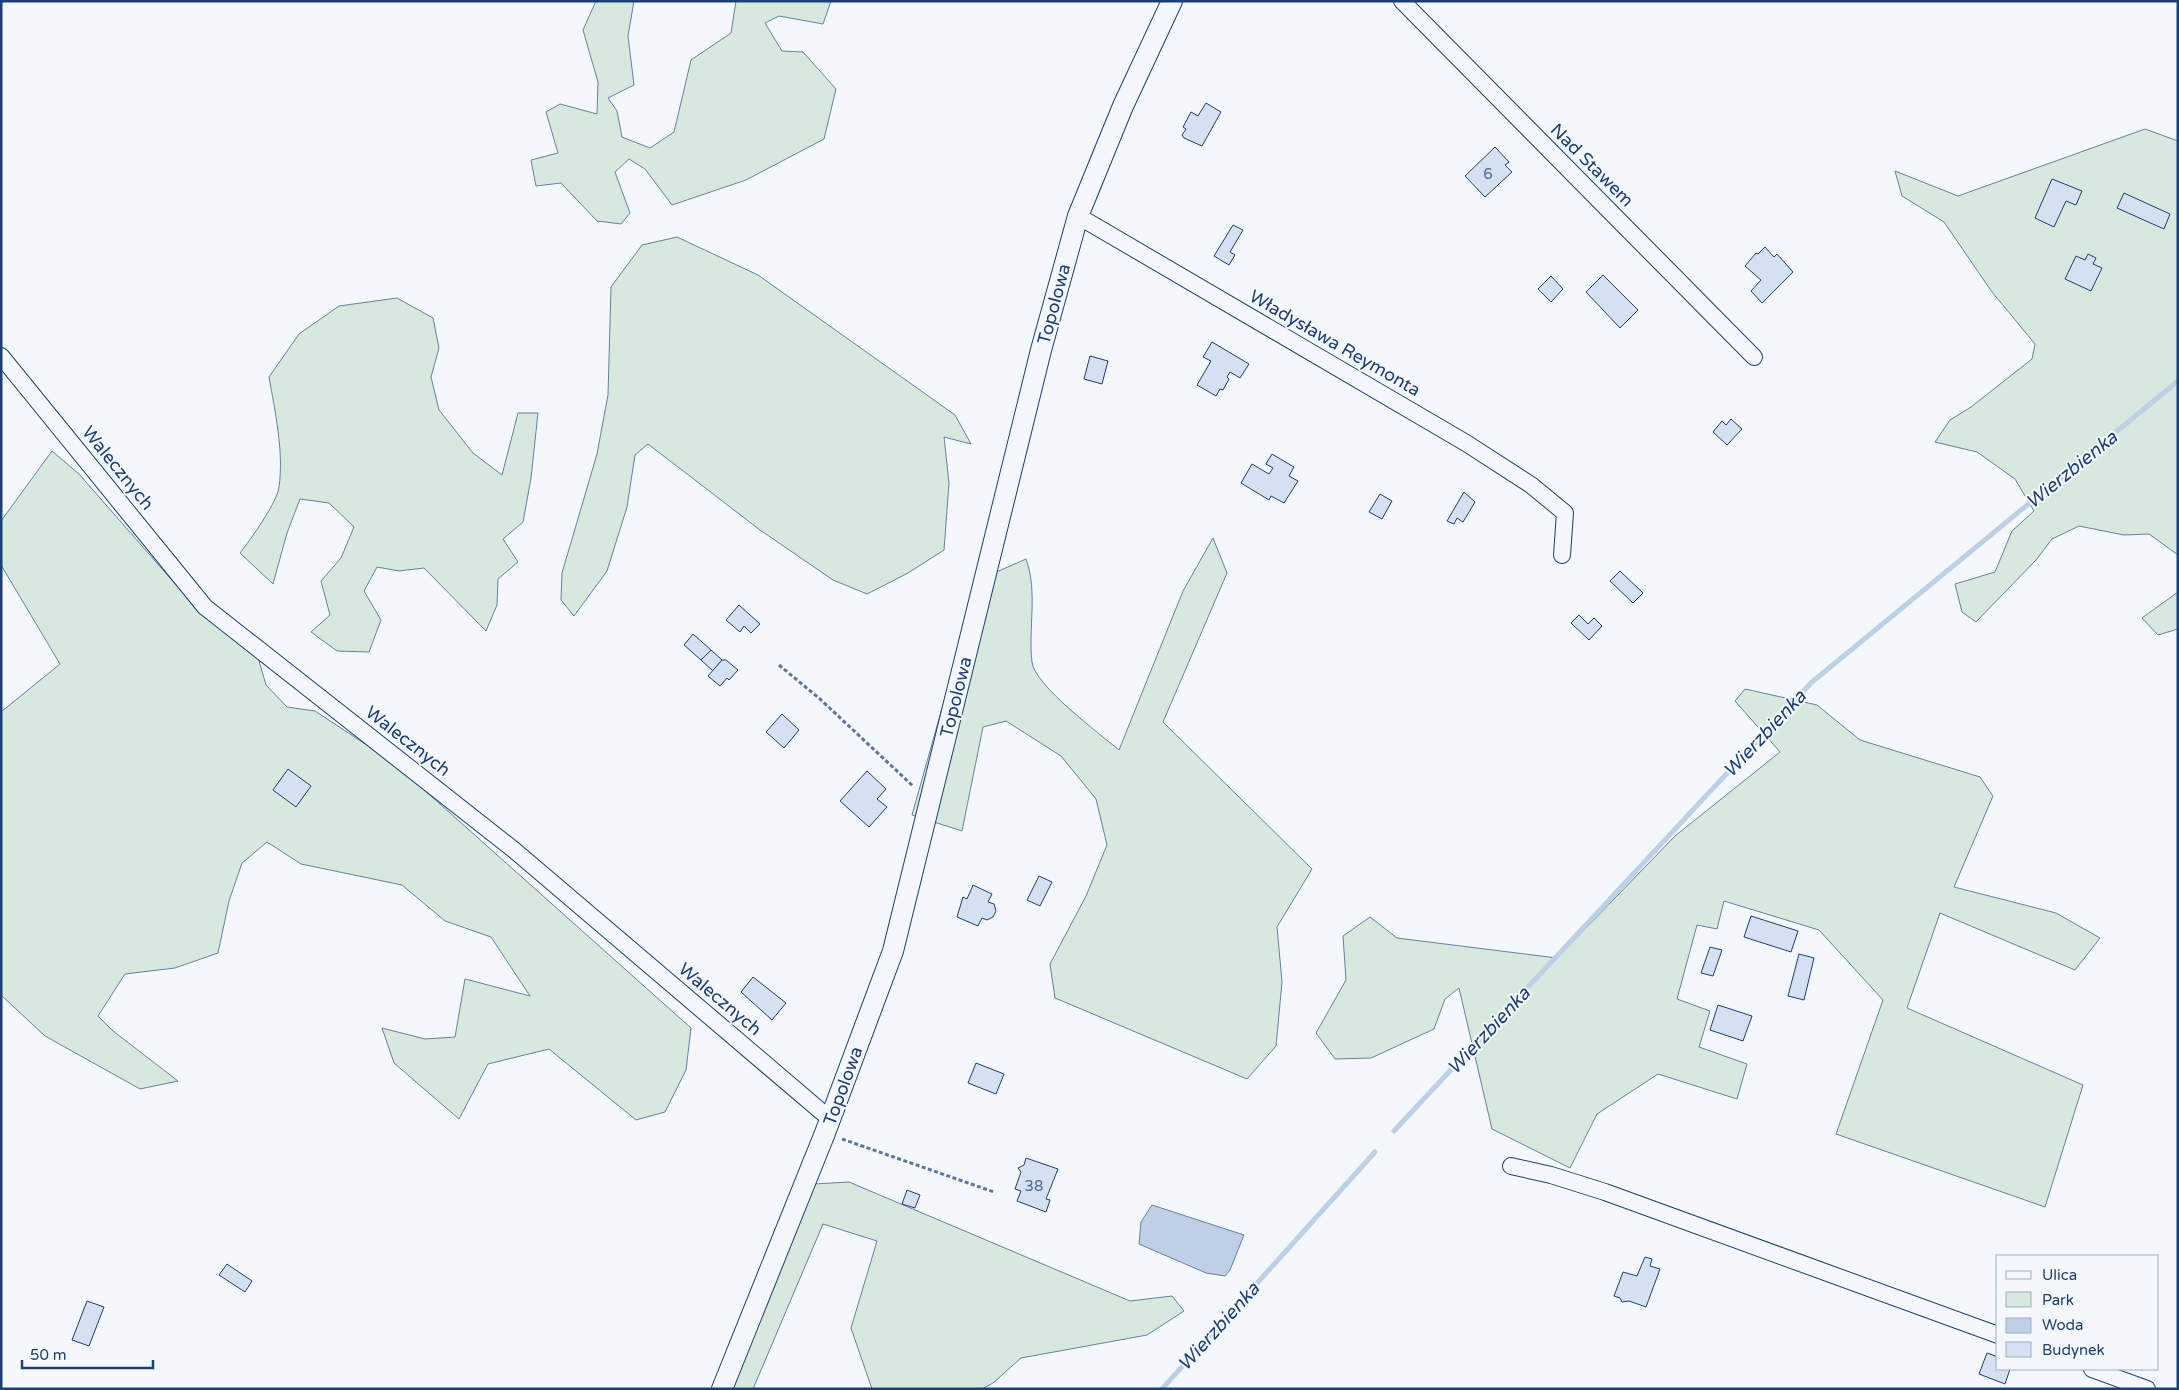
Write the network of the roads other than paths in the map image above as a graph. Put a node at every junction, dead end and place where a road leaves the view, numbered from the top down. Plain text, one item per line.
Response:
1 (1172, 1) edge
2 (1402, 1) edge
3 (1078, 216) junction
4 (1, 356) edge
5 (1754, 357) dead end
6 (1562, 555) dead end
7 (827, 1126) junction
8 (1511, 1166) dead end
9 (1996, 1334) edge
10 (2095, 1370) edge
11 (722, 1389) edge
12 (2147, 1389) edge

1 - 3 street, Topolowa
2 - 5 street, Nad Stawem
3 - 6 street, Władysława Reymonta
3 - 7 street, Topolowa
4 - 7 street, Walecznych
7 - 11 street, Topolowa
8 - 9 street
10 - 12 street

